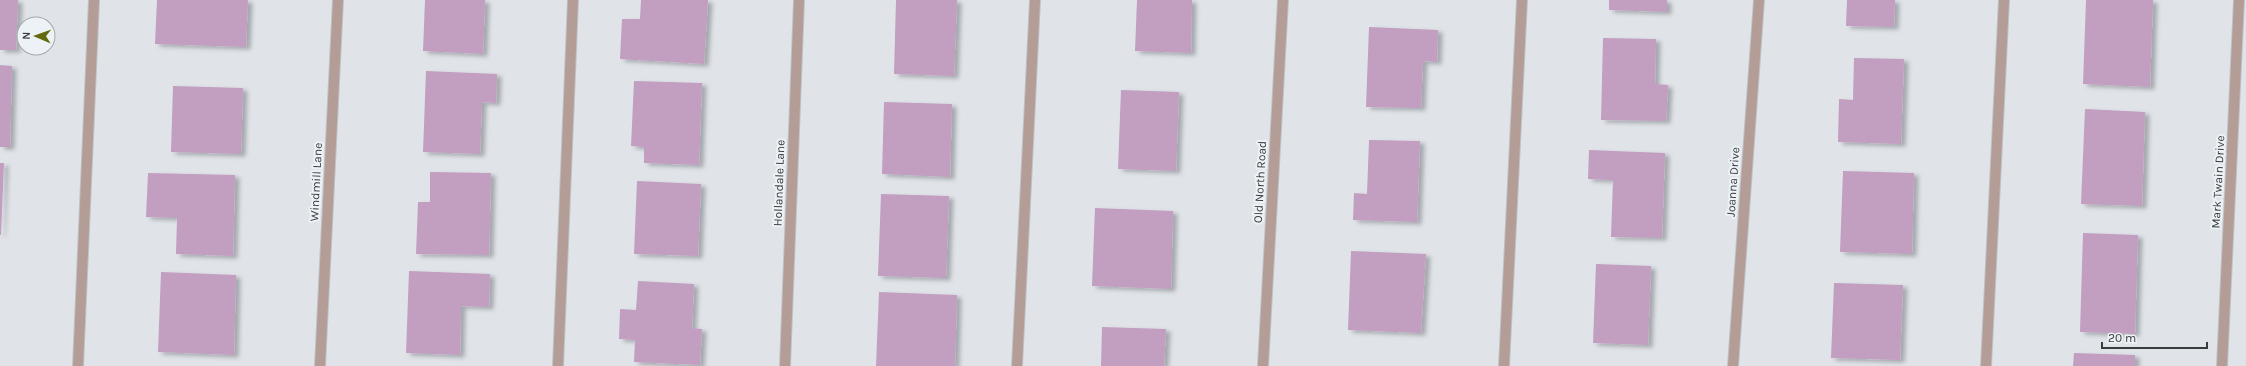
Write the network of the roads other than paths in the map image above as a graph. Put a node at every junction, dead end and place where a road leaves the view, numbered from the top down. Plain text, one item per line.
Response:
1 (94, 0) edge
2 (338, 0) edge
3 (573, 0) edge
4 (799, 0) edge
5 (1036, 0) edge
6 (1283, 0) edge
7 (1522, 0) edge
8 (1759, 0) edge
9 (2004, 0) edge
10 (2239, 0) edge
11 (78, 366) edge
12 (320, 366) edge
13 (558, 366) edge
14 (784, 366) edge
15 (1017, 366) edge
16 (1263, 366) edge
17 (1504, 366) edge
18 (1733, 366) edge
19 (1986, 366) edge
20 (2222, 366) edge

1 - 11 street
2 - 12 street, Windmill Lane
3 - 13 street
4 - 14 street, Hollandale Lane
5 - 15 street
6 - 16 street, Old North Road
7 - 17 street
8 - 18 street, Joanna Drive
9 - 19 street
10 - 20 street, Mark Twain Drive

